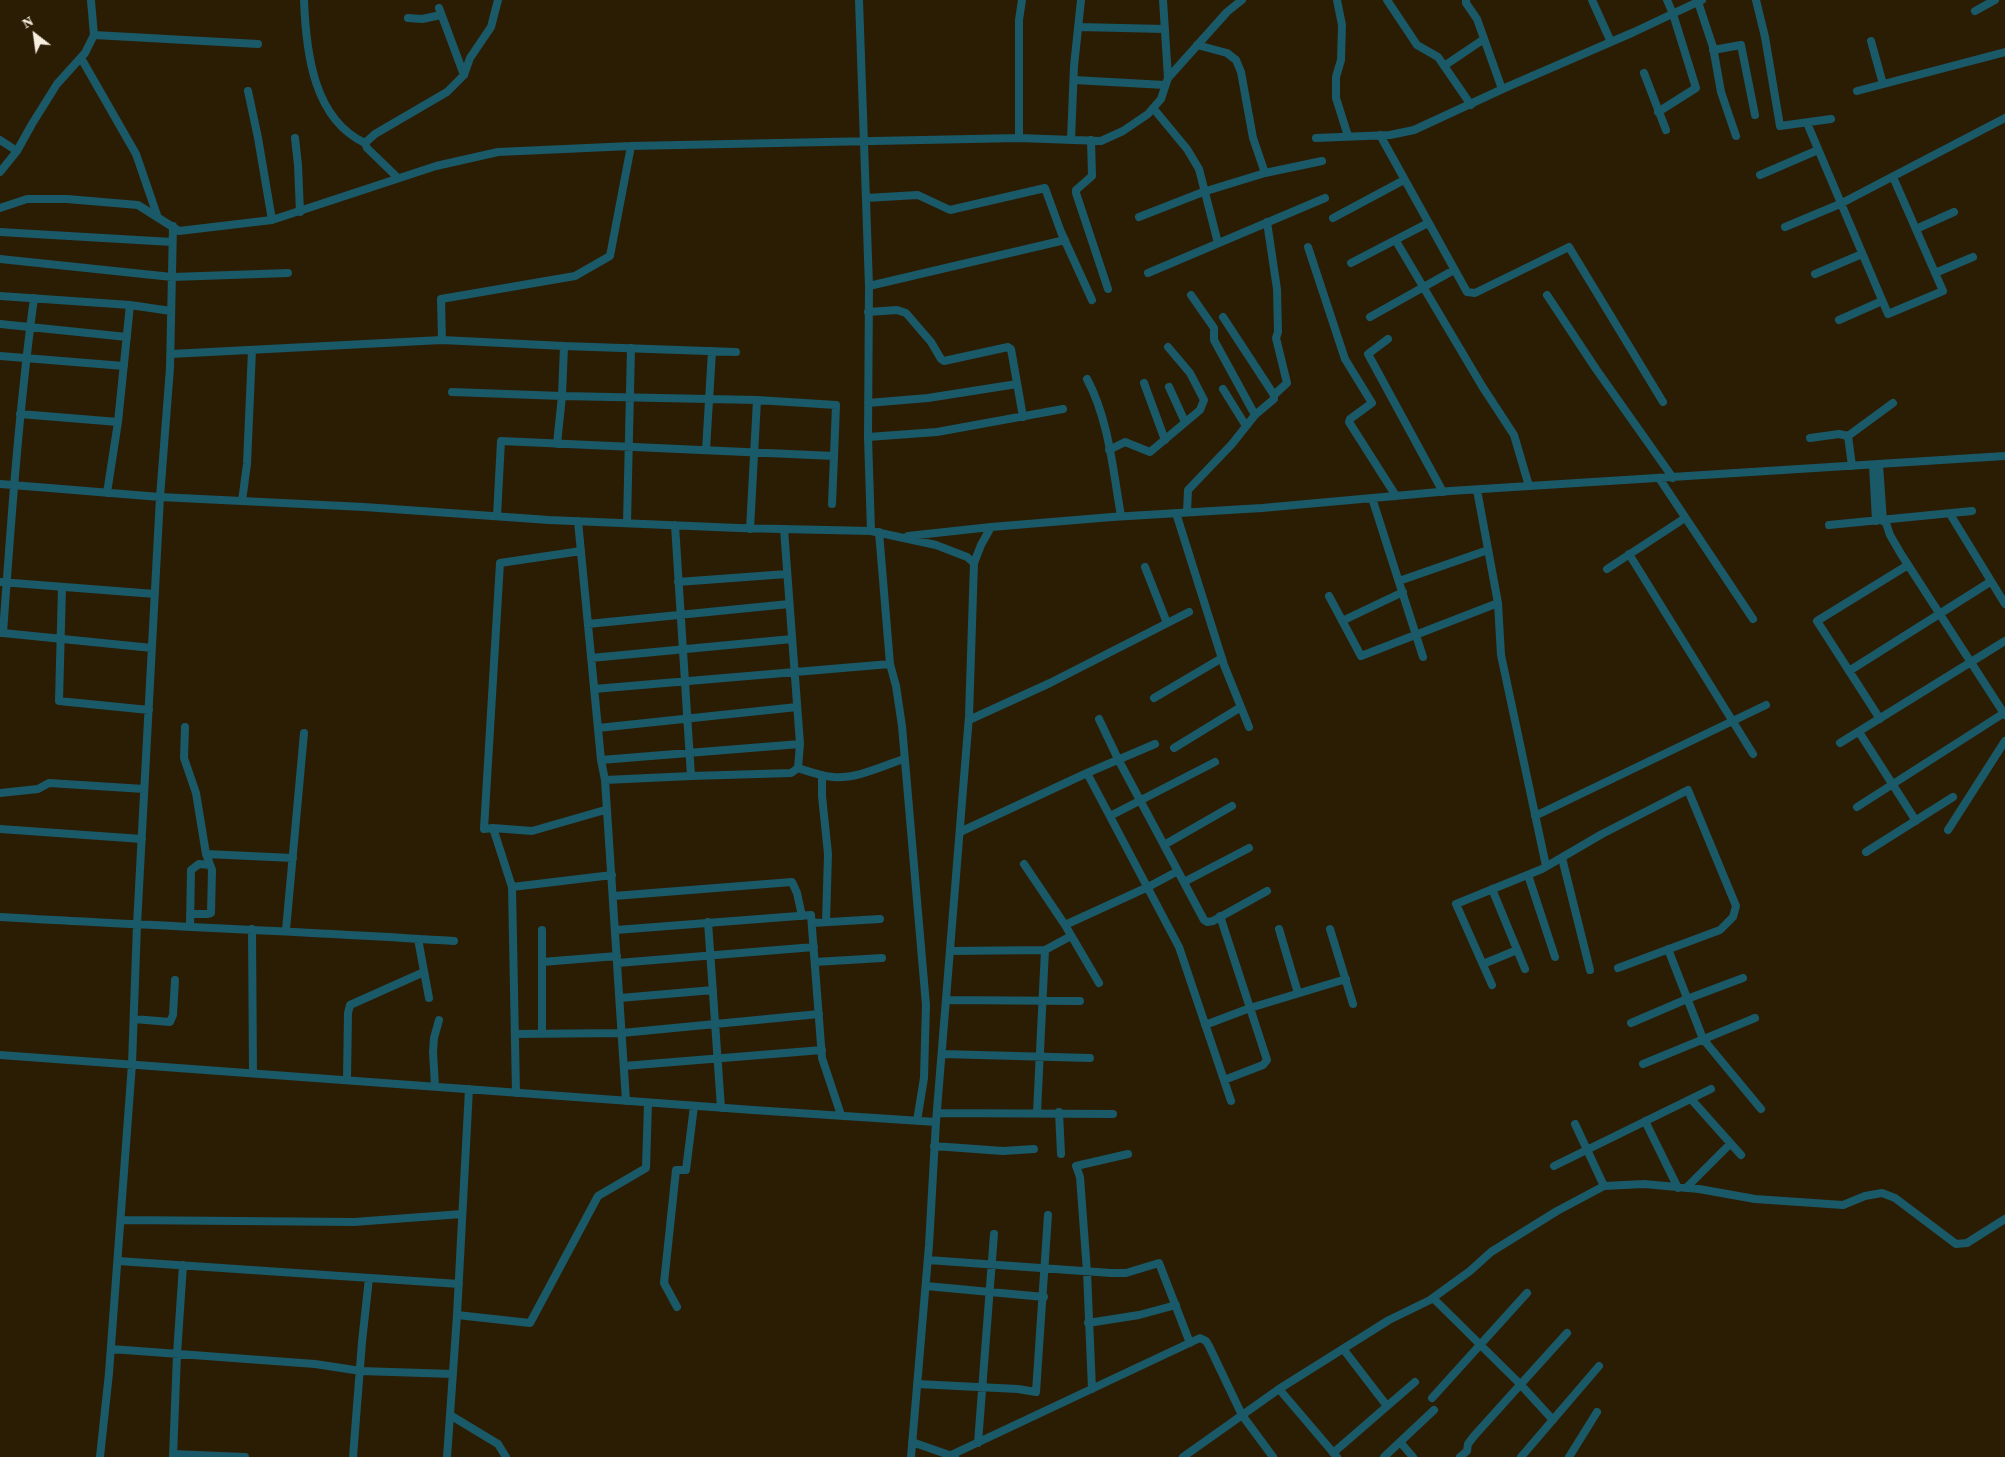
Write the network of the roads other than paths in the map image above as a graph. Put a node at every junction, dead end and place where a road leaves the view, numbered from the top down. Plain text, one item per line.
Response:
1 (304, 0) edge
2 (498, 0) edge
3 (859, 0) edge
4 (1022, 0) edge
5 (1081, 0) edge
6 (1163, 0) edge
7 (1242, 0) edge
8 (1337, 0) edge
9 (1387, 0) edge
10 (1466, 0) edge
11 (1592, 0) edge
12 (1667, 0) edge
13 (1756, 0) edge
14 (1994, 0) edge
15 (91, 1) dead end
16 (1700, 1) edge
17 (1975, 11) dead end
18 (1673, 14) junction
19 (408, 18) dead end
20 (1078, 27) junction
21 (1165, 29) junction
22 (94, 35) junction
23 (1484, 39) junction
24 (1871, 41) dead end
25 (1611, 42) junction
26 (258, 44) dead end
27 (1196, 45) junction
28 (1713, 50) junction
29 (2005, 52) edge
30 (81, 58) junction
31 (1444, 66) junction
32 (1644, 73) dead end
33 (464, 75) junction
34 (1074, 80) junction
35 (1166, 81) junction
36 (1883, 84) junction
37 (1502, 89) junction
38 (248, 91) dead end
39 (1857, 91) dead end
40 (1471, 105) junction
41 (1153, 108) junction
42 (1658, 112) junction
43 (1755, 115) dead end
44 (2005, 118) edge
45 (1831, 119) dead end
46 (1807, 123) junction
47 (1666, 130) dead end
48 (1380, 135) junction
49 (1348, 136) junction
50 (1736, 136) dead end
51 (295, 138) dead end
52 (1019, 138) junction
53 (1316, 138) dead end
54 (0, 140) edge
55 (1071, 140) junction
56 (1091, 140) junction
57 (865, 142) junction
58 (365, 143) junction
59 (631, 146) junction
60 (1818, 150) junction
61 (17, 151) junction
62 (1322, 161) dead end
63 (0, 172) edge
64 (1265, 173) junction
65 (1760, 175) dead end
66 (1893, 177) junction
67 (398, 178) junction
68 (1404, 180) junction
69 (1203, 192) junction
70 (866, 198) junction
71 (1324, 198) dead end
72 (1840, 204) junction
73 (0, 208) edge
74 (300, 212) junction
75 (1954, 212) dead end
76 (157, 215) junction
77 (1139, 217) dead end
78 (1334, 218) dead end
79 (272, 220) junction
80 (1267, 222) junction
81 (1428, 223) junction
82 (173, 226) junction
83 (1785, 226) dead end
84 (1916, 229) junction
85 (0, 232) edge
86 (1065, 240) junction
87 (172, 242) junction
88 (1396, 242) junction
89 (1218, 243) junction
90 (1308, 247) dead end
91 (1862, 254) junction
92 (1973, 257) dead end
93 (0, 259) edge
94 (1351, 263) dead end
95 (1454, 270) junction
96 (288, 273) dead end
97 (1148, 273) dead end
98 (1935, 273) junction
99 (1815, 274) dead end
100 (172, 276) junction
101 (869, 286) junction
102 (1422, 288) junction
103 (1108, 289) dead end
104 (1547, 295) dead end
105 (0, 296) edge
106 (1190, 296) dead end
107 (34, 298) junction
108 (1092, 300) dead end
109 (1882, 301) junction
110 (130, 305) junction
111 (171, 311) junction
112 (868, 312) junction
113 (1223, 317) dead end
114 (1370, 317) dead end
115 (1839, 320) dead end
116 (0, 324) edge
117 (30, 327) junction
118 (127, 337) junction
119 (1388, 339) dead end
120 (442, 340) junction
121 (564, 346) junction
122 (630, 348) junction
123 (1168, 348) dead end
124 (252, 350) junction
125 (712, 351) junction
126 (736, 352) dead end
127 (171, 354) junction
128 (0, 356) edge
129 (26, 358) junction
130 (124, 366) junction
131 (1087, 379) dead end
132 (1144, 383) dead end
133 (1017, 384) junction
134 (1169, 387) dead end
135 (1224, 388) dead end
136 (452, 392) dead end
137 (1274, 395) junction
138 (562, 396) junction
139 (630, 397) junction
140 (709, 399) junction
141 (757, 400) junction
142 (1663, 402) dead end
143 (868, 403) junction
144 (1893, 403) dead end
145 (1063, 409) dead end
146 (20, 414) junction
147 (1255, 415) junction
148 (1023, 417) junction
149 (118, 422) junction
150 (1185, 422) junction
151 (1246, 426) junction
152 (1848, 436) junction
153 (868, 437) junction
154 (1810, 438) dead end
155 (1165, 440) junction
156 (556, 444) junction
157 (629, 447) junction
158 (706, 450) junction
159 (1109, 450) junction
160 (754, 452) junction
161 (834, 456) junction
162 (2005, 456) edge
163 (1876, 465) junction
164 (1852, 466) junction
165 (1659, 478) junction
166 (1673, 478) junction
167 (0, 484) edge
168 (13, 486) junction
169 (1529, 486) junction
170 (1477, 490) junction
171 (1443, 492) junction
172 (107, 493) junction
173 (1396, 496) junction
174 (160, 498) junction
175 (1372, 498) junction
176 (242, 501) junction
177 (832, 504) dead end
178 (1972, 511) dead end
179 (1186, 512) junction
180 (1176, 513) junction
181 (1950, 514) junction
182 (497, 516) junction
183 (1121, 516) junction
184 (1685, 518) junction
185 (578, 521) junction
186 (1881, 521) junction
187 (627, 523) junction
188 (674, 525) junction
189 (1829, 525) dead end
190 (991, 527) junction
191 (750, 528) junction
192 (784, 529) junction
193 (875, 532) junction
194 (903, 536) junction
195 (1488, 550) junction
196 (581, 551) junction
197 (1629, 554) junction
198 (974, 563) junction
199 (1908, 565) junction
200 (1145, 567) dead end
201 (1607, 568) dead end
202 (787, 574) junction
203 (1400, 581) junction
204 (3, 582) edge
205 (678, 582) junction
206 (1990, 582) junction
207 (62, 587) junction
208 (1403, 592) junction
209 (154, 594) junction
210 (1329, 596) dead end
211 (1498, 603) junction
212 (789, 604) junction
213 (2005, 604) edge
214 (1189, 612) dead end
215 (1939, 613) junction
216 (680, 615) junction
217 (1752, 619) dead end
218 (1342, 621) junction
219 (1167, 623) junction
220 (588, 624) junction
221 (1, 633) edge
222 (1416, 634) junction
223 (60, 639) junction
224 (792, 639) junction
225 (2005, 641) edge
226 (152, 648) junction
227 (683, 650) junction
228 (1424, 657) dead end
229 (591, 658) junction
230 (1222, 658) junction
231 (1971, 663) junction
232 (890, 664) junction
233 (794, 671) junction
234 (1849, 671) junction
235 (685, 681) junction
236 (594, 689) junction
237 (1154, 698) dead end
238 (1766, 705) dead end
239 (797, 707) junction
240 (1241, 707) junction
241 (148, 710) junction
242 (2004, 714) edge
243 (687, 718) junction
244 (1099, 718) dead end
245 (1880, 719) junction
246 (969, 720) junction
247 (1734, 720) junction
248 (185, 727) dead end
249 (1249, 727) dead end
250 (598, 728) junction
251 (1859, 732) junction
252 (304, 733) dead end
253 (2005, 741) edge
254 (800, 744) junction
255 (1155, 744) dead end
256 (1840, 744) dead end
257 (1174, 748) dead end
258 (690, 753) junction
259 (1753, 754) dead end
260 (904, 759) junction
261 (1118, 759) junction
262 (601, 760) junction
263 (1215, 762) dead end
264 (798, 768) junction
265 (1087, 773) junction
266 (822, 775) junction
267 (691, 776) junction
268 (604, 780) junction
269 (1892, 784) junction
270 (144, 788) junction
271 (0, 793) edge
272 (1953, 797) dead end
273 (1140, 800) junction
274 (1232, 806) dead end
275 (1857, 806) dead end
276 (605, 810) junction
277 (1110, 816) junction
278 (1535, 816) junction
279 (1916, 820) junction
280 (492, 828) junction
281 (0, 829) edge
282 (1948, 830) dead end
283 (960, 832) junction
284 (142, 839) junction
285 (1164, 845) junction
286 (1249, 848) dead end
287 (1866, 852) dead end
288 (206, 854) junction
289 (293, 858) junction
290 (1562, 858) junction
291 (210, 864) junction
292 (1024, 864) dead end
293 (1546, 866) junction
294 (1178, 871) junction
295 (1528, 874) junction
296 (612, 875) junction
297 (1184, 882) junction
298 (1148, 887) junction
299 (512, 888) junction
300 (1492, 889) junction
301 (1267, 892) dead end
302 (614, 896) junction
303 (190, 914) junction
304 (802, 916) junction
305 (1220, 916) junction
306 (0, 917) edge
307 (880, 918) dead end
308 (708, 922) junction
309 (812, 922) junction
310 (826, 922) junction
311 (137, 925) junction
312 (1065, 925) junction
313 (190, 927) junction
314 (252, 929) junction
315 (1279, 929) dead end
316 (1330, 929) dead end
317 (286, 930) junction
318 (542, 930) dead end
319 (616, 930) junction
320 (1071, 936) junction
321 (418, 939) junction
322 (454, 941) dead end
323 (814, 947) junction
324 (1668, 949) junction
325 (950, 950) junction
326 (1046, 950) junction
327 (1517, 950) junction
328 (711, 956) junction
329 (1555, 957) dead end
330 (882, 958) dead end
331 (618, 960) junction
332 (542, 962) junction
333 (815, 962) junction
334 (1483, 964) junction
335 (1618, 968) dead end
336 (1525, 969) dead end
337 (1590, 970) dead end
338 (424, 972) junction
339 (1743, 978) dead end
340 (1346, 979) junction
341 (175, 980) dead end
342 (1099, 983) dead end
343 (1492, 985) dead end
344 (713, 990) junction
345 (1298, 993) junction
346 (429, 998) dead end
347 (620, 998) junction
348 (1687, 999) junction
349 (946, 1000) junction
350 (1043, 1000) junction
351 (1080, 1001) dead end
352 (1353, 1004) dead end
353 (1250, 1008) junction
354 (819, 1014) junction
355 (1755, 1018) dead end
356 (134, 1019) junction
357 (439, 1020) dead end
358 (1631, 1023) dead end
359 (716, 1025) junction
360 (1205, 1025) junction
361 (622, 1033) junction
362 (515, 1034) junction
363 (542, 1034) junction
364 (1703, 1039) junction
365 (822, 1050) junction
366 (942, 1054) junction
367 (0, 1055) edge
368 (1040, 1057) junction
369 (1090, 1058) dead end
370 (718, 1059) junction
371 (132, 1064) junction
372 (1643, 1064) dead end
373 (624, 1066) junction
374 (252, 1073) junction
375 (347, 1080) junction
376 (1224, 1080) junction
377 (435, 1086) junction
378 (468, 1089) junction
379 (1711, 1089) dead end
380 (516, 1093) junction
381 (1691, 1099) junction
382 (626, 1101) junction
383 (1231, 1101) dead end
384 (648, 1102) junction
385 (694, 1106) junction
386 (721, 1108) junction
387 (1760, 1109) dead end
388 (937, 1112) junction
389 (1037, 1112) junction
390 (1060, 1112) junction
391 (1113, 1114) dead end
392 (841, 1115) junction
393 (917, 1121) junction
394 (1645, 1121) junction
395 (936, 1122) junction
396 (1575, 1124) dead end
397 (1730, 1144) junction
398 (934, 1146) junction
399 (1034, 1149) dead end
400 (1587, 1149) junction
401 (1061, 1154) dead end
402 (1128, 1154) dead end
403 (1741, 1155) dead end
404 (1554, 1166) dead end
405 (1604, 1186) junction
406 (1682, 1188) junction
407 (462, 1214) junction
408 (1048, 1216) dead end
409 (2005, 1219) edge
410 (120, 1220) junction
411 (994, 1234) dead end
412 (928, 1260) junction
413 (118, 1261) junction
414 (183, 1265) junction
415 (991, 1265) junction
416 (1045, 1268) junction
417 (1087, 1272) junction
418 (369, 1278) junction
419 (459, 1284) junction
420 (926, 1286) junction
421 (989, 1292) junction
422 (1528, 1292) dead end
423 (1044, 1297) junction
424 (1434, 1298) junction
425 (1176, 1306) junction
426 (677, 1307) dead end
427 (458, 1315) junction
428 (1088, 1323) junction
429 (1567, 1333) dead end
430 (1190, 1343) junction
431 (1481, 1345) junction
432 (111, 1349) junction
433 (1344, 1350) junction
434 (177, 1354) junction
435 (1599, 1366) dead end
436 (361, 1371) junction
437 (453, 1374) junction
438 (1415, 1382) dead end
439 (917, 1384) junction
440 (1520, 1385) junction
441 (981, 1387) junction
442 (1092, 1389) junction
443 (1279, 1389) junction
444 (1432, 1398) dead end
445 (1387, 1406) junction
446 (1434, 1410) dead end
447 (1596, 1412) dead end
448 (450, 1415) junction
449 (1242, 1415) junction
450 (1553, 1420) junction
451 (912, 1442) junction
452 (1400, 1442) junction
453 (978, 1443) junction
454 (173, 1455) edge
455 (1335, 1455) edge
456 (954, 1456) edge
457 (100, 1457) edge
458 (245, 1457) edge
459 (353, 1457) edge
460 (447, 1457) edge
461 (506, 1457) edge
462 (911, 1457) edge
463 (1183, 1457) edge
464 (1273, 1457) edge
465 (1384, 1457) edge
466 (1414, 1457) edge
467 (1460, 1457) edge
468 (1521, 1457) edge
469 (1569, 1457) edge

1 - 58 street
2 - 33 street
3 - 57 street
4 - 52 street
5 - 20 street
6 - 21 street
7 - 27 street
8 - 49 street
9 - 31 street
10 - 23 street
11 - 25 street
12 - 18 street
13 - 46 street
14 - 17 street
15 - 22 street
16 - 18 street
16 - 28 street
18 - 25 street
18 - 42 street
19 - 33 street
20 - 21 street
20 - 34 street
21 - 35 street
22 - 26 street
22 - 30 street
23 - 31 street
23 - 37 street
24 - 36 street
25 - 37 street
27 - 35 street
27 - 64 street
28 - 43 street
28 - 50 street
29 - 36 street
30 - 61 street
30 - 76 street
31 - 40 street
32 - 42 street
33 - 58 street
34 - 35 street
34 - 55 street
35 - 41 street
36 - 39 street
37 - 40 street
38 - 79 street
40 - 48 street
41 - 56 street
41 - 69 street
42 - 47 street
44 - 66 street
45 - 46 street
46 - 60 street
48 - 49 street
48 - 68 street
49 - 53 street
51 - 74 street
52 - 55 street
52 - 57 street
54 - 61 street
55 - 56 street
56 - 103 street
57 - 59 street
57 - 70 street
58 - 67 street
59 - 67 street
59 - 120 street
60 - 65 street
60 - 72 street
61 - 63 street
62 - 64 street
64 - 69 street
66 - 72 street
66 - 84 street
67 - 74 street
68 - 78 street
68 - 81 street
69 - 77 street
69 - 89 street
70 - 86 street
70 - 101 street
71 - 80 street
72 - 83 street
72 - 91 street
73 - 76 street
74 - 79 street
75 - 84 street
76 - 82 street
79 - 82 street
80 - 89 street
80 - 137 street
81 - 88 street
81 - 95 street
82 - 87 street
84 - 98 street
85 - 87 street
86 - 101 street
86 - 108 street
87 - 100 street
88 - 94 street
88 - 102 street
89 - 97 street
90 - 173 street
91 - 99 street
91 - 109 street
92 - 98 street
93 - 100 street
95 - 102 street
95 - 142 street
96 - 100 street
98 - 109 street
100 - 111 street
101 - 112 street
102 - 114 street
102 - 169 street
104 - 166 street
105 - 107 street
106 - 147 street
107 - 110 street
107 - 117 street
109 - 115 street
110 - 111 street
110 - 118 street
111 - 127 street
112 - 133 street
112 - 143 street
113 - 137 street
116 - 117 street
117 - 118 street
117 - 129 street
118 - 130 street
119 - 171 street
120 - 121 street
120 - 124 street
121 - 122 street
121 - 138 street
122 - 125 street
122 - 139 street
123 - 150 street
124 - 127 street
124 - 176 street
125 - 126 street
125 - 140 street
127 - 174 street
128 - 129 street
129 - 130 street
129 - 146 street
130 - 149 street
131 - 159 street
132 - 155 street
133 - 143 street
133 - 148 street
134 - 150 street
135 - 151 street
136 - 138 street
137 - 147 street
138 - 139 street
138 - 156 street
139 - 140 street
139 - 157 street
140 - 141 street
140 - 158 street
141 - 160 street
141 - 161 street
143 - 153 street
144 - 152 street
145 - 148 street
146 - 149 street
146 - 168 street
147 - 151 street
148 - 153 street
149 - 172 street
150 - 155 street
151 - 179 street
152 - 154 street
152 - 164 street
153 - 193 street
155 - 159 street
156 - 157 street
156 - 182 street
157 - 158 street
157 - 187 street
158 - 160 street
159 - 183 street
160 - 161 street
160 - 191 street
161 - 177 street
162 - 163 street
163 - 164 street
163 - 186 street
164 - 166 street
165 - 166 street
165 - 169 street
165 - 184 street
167 - 168 street
168 - 172 street
168 - 204 street
169 - 170 street
170 - 171 street
170 - 195 street
171 - 173 street
172 - 174 street
173 - 175 street
174 - 176 street
174 - 209 street
175 - 179 street
175 - 203 street
176 - 182 street
178 - 181 street
179 - 180 street
180 - 183 street
180 - 230 street
181 - 186 street
181 - 206 street
182 - 185 street
183 - 190 street
184 - 197 street
184 - 217 street
185 - 187 street
185 - 196 street
186 - 189 street
186 - 199 street
187 - 188 street
188 - 191 street
188 - 205 street
190 - 194 street
190 - 198 street
191 - 192 street
192 - 193 street
192 - 202 street
193 - 194 street
193 - 232 street
194 - 198 street
195 - 203 street
195 - 211 street
196 - 220 street
196 - 280 street
197 - 201 street
197 - 247 street
198 - 246 street
199 - 215 street
199 - 234 street
200 - 219 street
202 - 205 street
202 - 212 street
203 - 208 street
204 - 207 street
204 - 221 street
205 - 216 street
206 - 213 street
206 - 215 street
207 - 209 street
207 - 223 street
208 - 218 street
208 - 222 street
209 - 226 street
210 - 218 street
211 - 222 street
211 - 278 street
212 - 216 street
212 - 224 street
214 - 219 street
215 - 231 street
215 - 234 street
216 - 220 street
216 - 227 street
218 - 222 street
219 - 246 street
220 - 229 street
221 - 223 street
222 - 228 street
223 - 226 street
223 - 241 street
224 - 227 street
224 - 233 street
225 - 231 street
226 - 241 street
227 - 229 street
227 - 235 street
229 - 236 street
230 - 237 street
230 - 240 street
231 - 242 street
231 - 245 street
232 - 233 street
232 - 260 street
233 - 235 street
233 - 239 street
234 - 245 street
235 - 236 street
235 - 243 street
236 - 250 street
238 - 247 street
239 - 243 street
239 - 254 street
240 - 249 street
240 - 257 street
241 - 270 street
242 - 269 street
243 - 250 street
243 - 258 street
244 - 261 street
245 - 251 street
246 - 283 street
247 - 259 street
247 - 278 street
248 - 288 street
250 - 262 street
251 - 256 street
251 - 269 street
252 - 289 street
253 - 282 street
254 - 258 street
254 - 264 street
255 - 261 street
258 - 262 street
258 - 267 street
260 - 266 street
260 - 393 street
261 - 265 street
261 - 273 street
262 - 268 street
263 - 273 street
264 - 266 street
264 - 267 street
265 - 277 street
265 - 283 street
266 - 310 street
267 - 268 street
268 - 276 street
269 - 275 street
269 - 279 street
270 - 271 street
270 - 284 street
272 - 279 street
273 - 277 street
273 - 285 street
274 - 285 street
276 - 280 street
276 - 296 street
277 - 298 street
278 - 293 street
279 - 287 street
280 - 299 street
281 - 284 street
283 - 325 street
284 - 311 street
285 - 294 street
286 - 297 street
288 - 289 street
288 - 291 street
289 - 317 street
290 - 293 street
290 - 324 street
290 - 337 street
291 - 303 street
291 - 303 street
292 - 312 street
293 - 295 street
294 - 297 street
294 - 298 street
295 - 300 street
295 - 329 street
296 - 299 street
296 - 302 street
297 - 305 street
298 - 312 street
298 - 360 street
299 - 362 street
300 - 327 street
300 - 334 street
301 - 305 street
302 - 304 street
302 - 319 street
303 - 313 street
304 - 308 street
304 - 309 street
305 - 353 street
306 - 311 street
307 - 310 street
308 - 319 street
308 - 328 street
309 - 310 street
309 - 323 street
311 - 313 street
311 - 356 street
312 - 320 street
313 - 314 street
314 - 317 street
314 - 374 street
315 - 345 street
316 - 340 street
317 - 321 street
318 - 332 street
319 - 331 street
320 - 326 street
320 - 342 street
321 - 322 street
321 - 338 street
323 - 328 street
323 - 333 street
324 - 335 street
324 - 348 street
325 - 326 street
325 - 349 street
326 - 350 street
327 - 334 street
327 - 336 street
328 - 331 street
328 - 344 street
330 - 333 street
331 - 332 street
331 - 347 street
332 - 363 street
333 - 354 street
334 - 343 street
338 - 346 street
338 - 375 street
339 - 348 street
340 - 345 street
340 - 352 street
341 - 356 street
344 - 347 street
344 - 359 street
345 - 353 street
347 - 361 street
348 - 358 street
348 - 364 street
349 - 350 street
349 - 366 street
350 - 351 street
350 - 368 street
353 - 360 street
353 - 376 street
354 - 359 street
354 - 365 street
355 - 364 street
356 - 371 street
357 - 377 street
359 - 361 street
359 - 370 street
360 - 376 street
361 - 363 street
361 - 373 street
362 - 363 street
362 - 380 street
364 - 372 street
364 - 387 street
365 - 370 street
365 - 392 street
366 - 368 street
366 - 388 street
367 - 371 street
368 - 369 street
368 - 389 street
370 - 373 street
370 - 386 street
371 - 374 street
371 - 410 street
373 - 382 street
374 - 375 street
375 - 377 street
376 - 383 street
377 - 378 street
378 - 380 street
378 - 407 street
379 - 381 street
380 - 382 street
381 - 394 street
381 - 397 street
382 - 384 street
384 - 385 street
384 - 427 street
385 - 386 street
385 - 426 street
386 - 392 street
388 - 389 street
388 - 395 street
389 - 390 street
390 - 391 street
390 - 401 street
392 - 393 street
393 - 395 street
394 - 400 street
394 - 406 street
395 - 398 street
396 - 400 street
397 - 403 street
397 - 406 street
398 - 399 street
398 - 412 street
400 - 404 street
400 - 405 street
402 - 417 street
405 - 406 street
405 - 424 street
406 - 409 street
407 - 410 street
407 - 419 street
408 - 416 street
410 - 413 street
411 - 415 street
412 - 415 street
412 - 420 street
413 - 414 street
413 - 432 street
414 - 418 street
414 - 434 street
415 - 416 street
415 - 421 street
416 - 417 street
416 - 423 street
417 - 425 street
417 - 428 street
418 - 419 street
418 - 436 street
419 - 427 street
420 - 421 street
420 - 439 street
421 - 423 street
421 - 441 street
422 - 431 street
423 - 441 street
424 - 431 street
424 - 433 street
425 - 428 street
425 - 430 street
427 - 437 street
428 - 442 street
429 - 440 street
430 - 442 street
430 - 449 street
431 - 440 street
431 - 444 street
432 - 434 street
432 - 457 street
433 - 443 street
433 - 445 street
434 - 436 street
434 - 454 street
435 - 450 street
436 - 437 street
436 - 459 street
437 - 448 street
438 - 445 street
439 - 441 street
439 - 451 street
440 - 450 street
440 - 467 street
441 - 453 street
442 - 453 street
443 - 449 street
443 - 455 street
445 - 455 street
446 - 452 street
447 - 469 street
448 - 460 street
448 - 461 street
449 - 463 street
449 - 464 street
450 - 468 street
451 - 456 street
451 - 462 street
452 - 465 street
452 - 466 street
453 - 456 street
454 - 458 street

